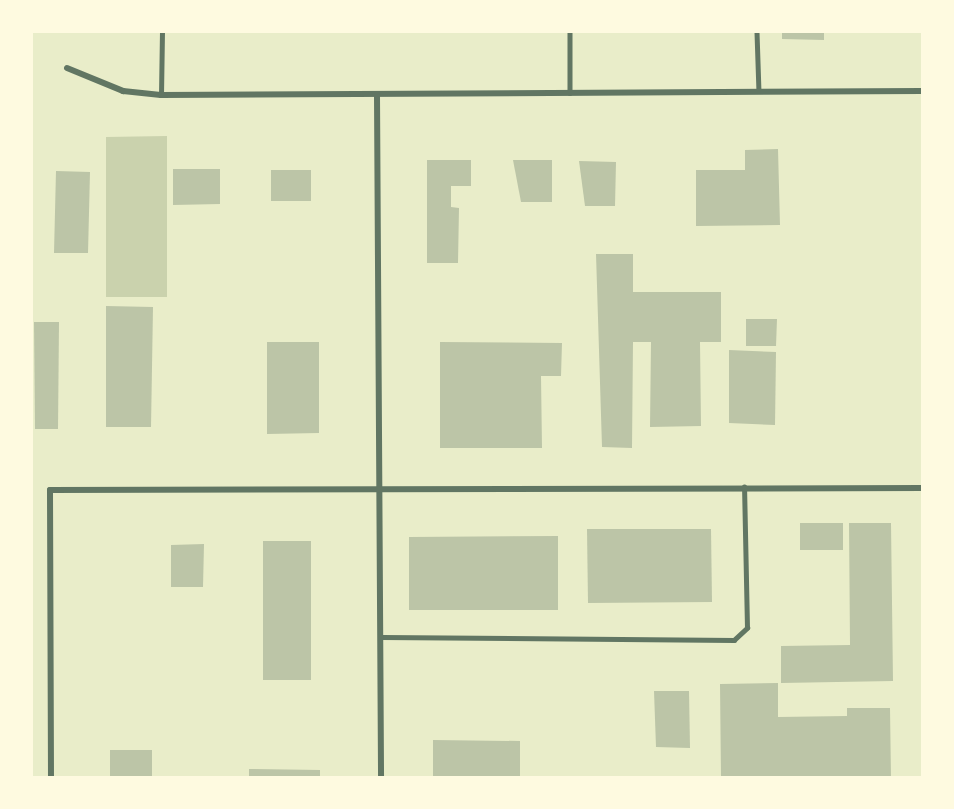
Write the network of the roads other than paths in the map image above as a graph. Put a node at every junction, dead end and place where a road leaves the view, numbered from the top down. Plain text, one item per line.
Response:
1 (162, 32) edge
2 (570, 32) edge
3 (757, 32) edge
4 (67, 68) dead end
5 (759, 91) junction
6 (922, 91) edge
7 (570, 93) junction
8 (161, 96) junction
9 (377, 96) junction
10 (744, 487) junction
11 (922, 488) edge
12 (382, 490) junction
13 (382, 637) junction
14 (51, 777) edge
15 (381, 777) edge

1 - 8 lane
2 - 7 lane
3 - 5 lane
4 - 8 street
5 - 6 street
5 - 7 street
7 - 9 street
8 - 9 street
9 - 12 street
10 - 11 street
10 - 12 street
10 - 13 lane
12 - 13 street
12 - 14 street
13 - 15 street

